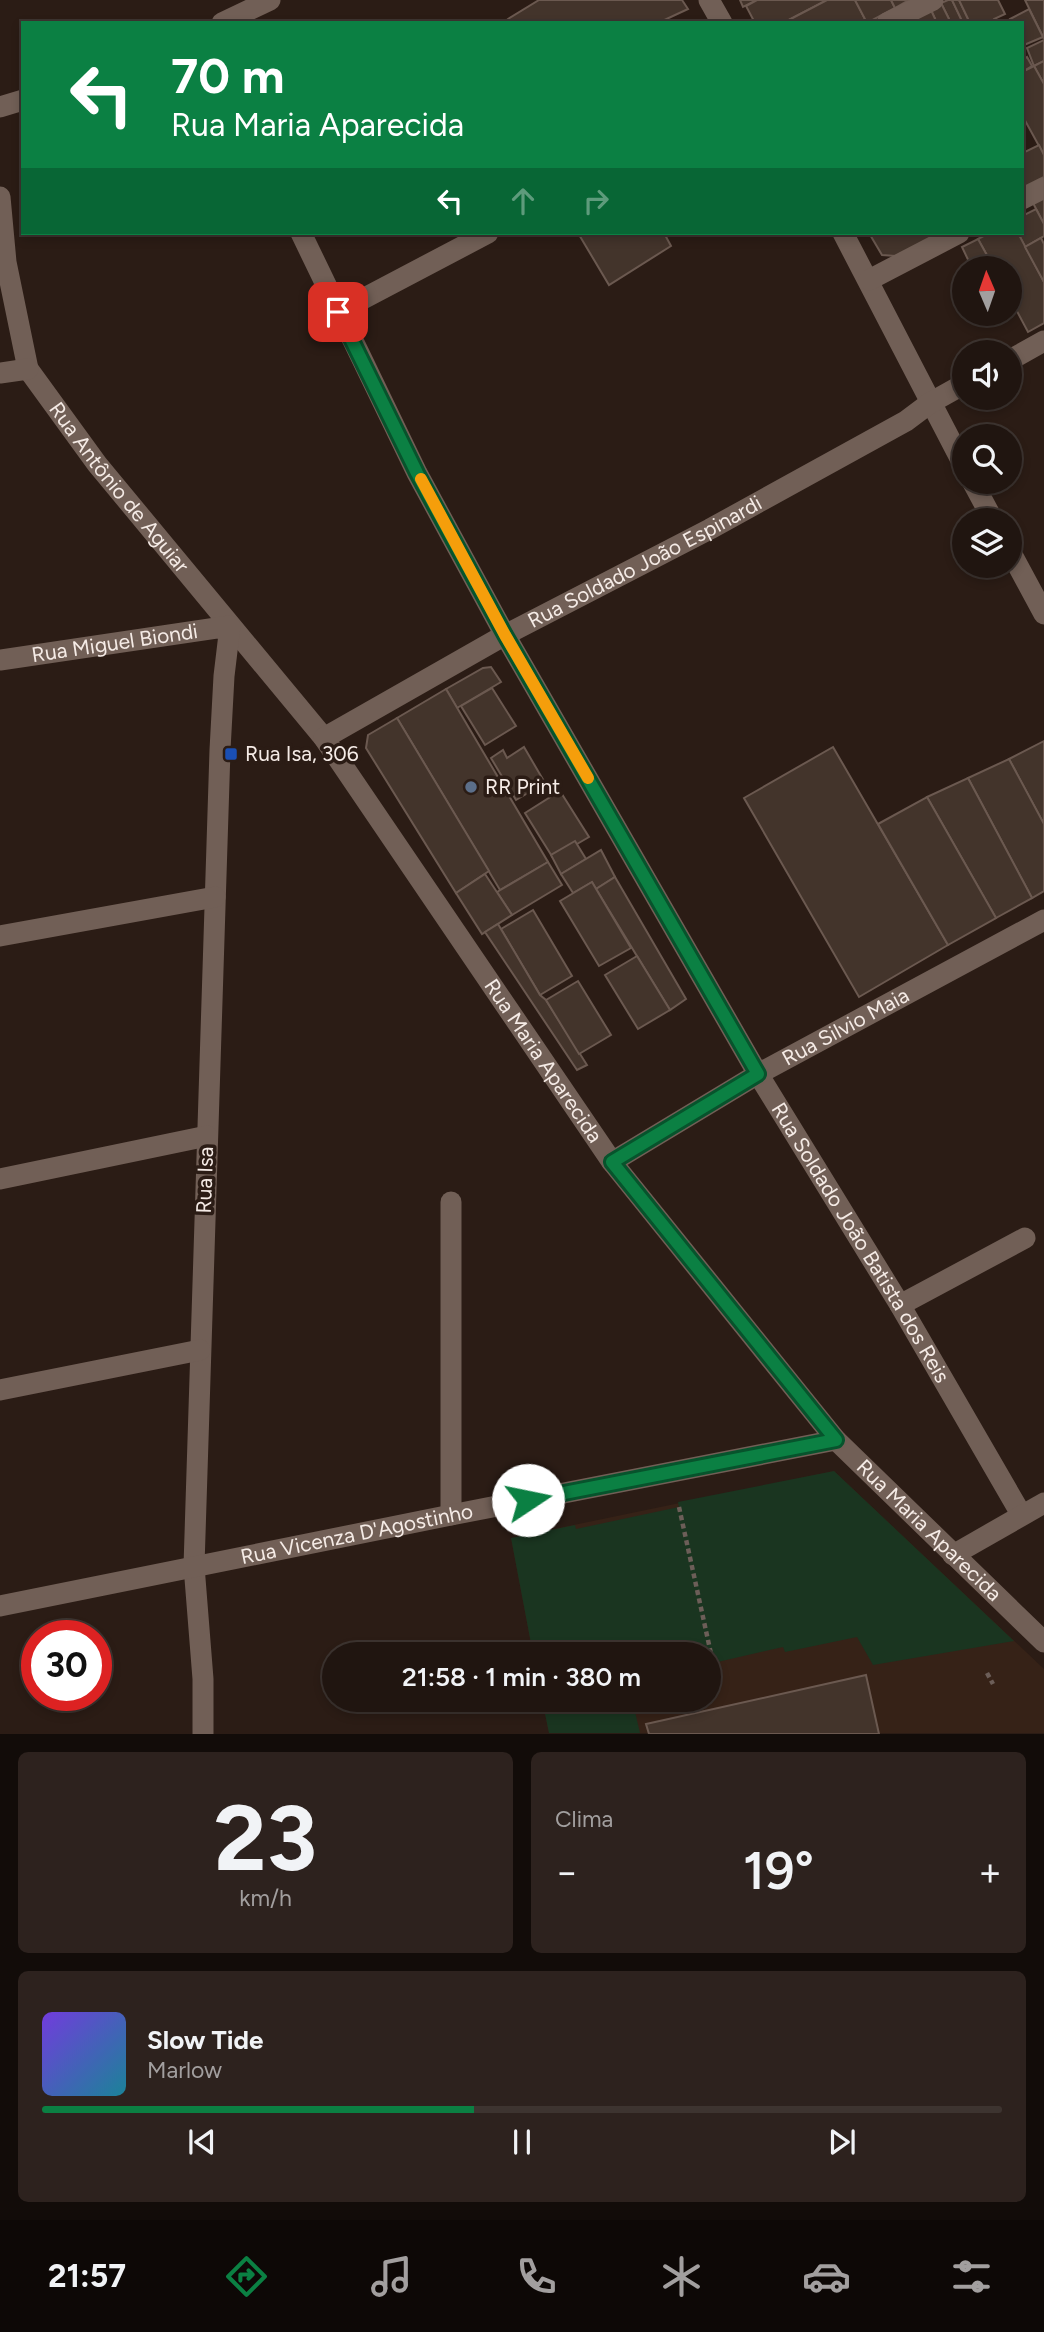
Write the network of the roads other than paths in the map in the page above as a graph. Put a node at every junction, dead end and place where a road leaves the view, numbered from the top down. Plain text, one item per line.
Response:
1 (270, 0) edge
2 (709, 0) edge
3 (933, 0) edge
4 (226, 21) edge
5 (721, 21) edge
6 (891, 21) edge
7 (21, 101) edge
8 (0, 107) edge
9 (1044, 188) edge
10 (0, 197) edge
11 (1024, 198) edge
12 (302, 235) edge
13 (484, 235) edge
14 (844, 235) edge
15 (955, 235) edge
16 (869, 280) junction
17 (338, 312) junction
18 (1044, 341) edge
19 (1022, 353) edge
20 (28, 369) junction
21 (0, 373) edge
22 (952, 391) edge
23 (930, 403) junction
24 (952, 444) edge
25 (1022, 573) edge
26 (1044, 614) edge
27 (230, 626) junction
28 (505, 635) junction
29 (0, 660) edge
30 (324, 737) junction
31 (215, 897) junction
32 (1044, 920) edge
33 (0, 936) edge
34 (758, 1074) junction
35 (207, 1136) junction
36 (612, 1162) junction
37 (0, 1179) edge
38 (451, 1202) dead end
39 (1025, 1238) dead end
40 (900, 1305) junction
41 (200, 1350) junction
42 (0, 1390) edge
43 (836, 1440) junction
44 (1044, 1503) edge
45 (1021, 1514) junction
46 (451, 1515) junction
47 (953, 1555) junction
48 (194, 1566) junction
49 (0, 1606) edge
50 (1044, 1642) edge
51 (203, 1734) edge

1 - 4 street
2 - 5 street
3 - 6 street
7 - 8 street
9 - 11 street
10 - 20 street, Rua Antônio de Aguiar
12 - 17 street, Rua Soldado João Batista dos Reis
13 - 17 street
14 - 16 street
15 - 16 street
16 - 23 street
17 - 28 street, Rua Soldado João Batista dos Reis
18 - 19 street
20 - 21 street
20 - 27 street, Rua Antônio de Aguiar
22 - 23 street, Rua Soldado João Espinardi
23 - 24 street
23 - 28 street, Rua Soldado João Espinardi
25 - 26 street
27 - 29 street, Rua Miguel Biondi
27 - 30 street, Rua Antônio de Aguiar
27 - 31 street, Rua Isa
28 - 30 street, Rua Soldado João Espinardi
28 - 34 street, Rua Soldado João Batista dos Reis
30 - 36 street, Rua Maria Aparecida
31 - 33 street
31 - 35 street, Rua Isa
32 - 34 street, Rua Silvio Maia
34 - 36 street, Rua Silvio Maia
34 - 40 street, Rua Soldado João Batista dos Reis
35 - 37 street
35 - 41 street, Rua Isa
36 - 43 street, Rua Maria Aparecida
38 - 46 street
39 - 40 street
40 - 45 street, Rua Soldado João Batista dos Reis
41 - 42 street
41 - 48 street, Rua Isa
43 - 46 street, Rua Vicenza D'Agostinho
43 - 47 street, Rua Maria Aparecida
44 - 45 street
45 - 47 street
46 - 48 street, Rua Vicenza D'Agostinho
47 - 50 street, Rua Maria Aparecida
48 - 49 street, Rua Vicenza D'Agostinho
48 - 51 street, Rua Isa

